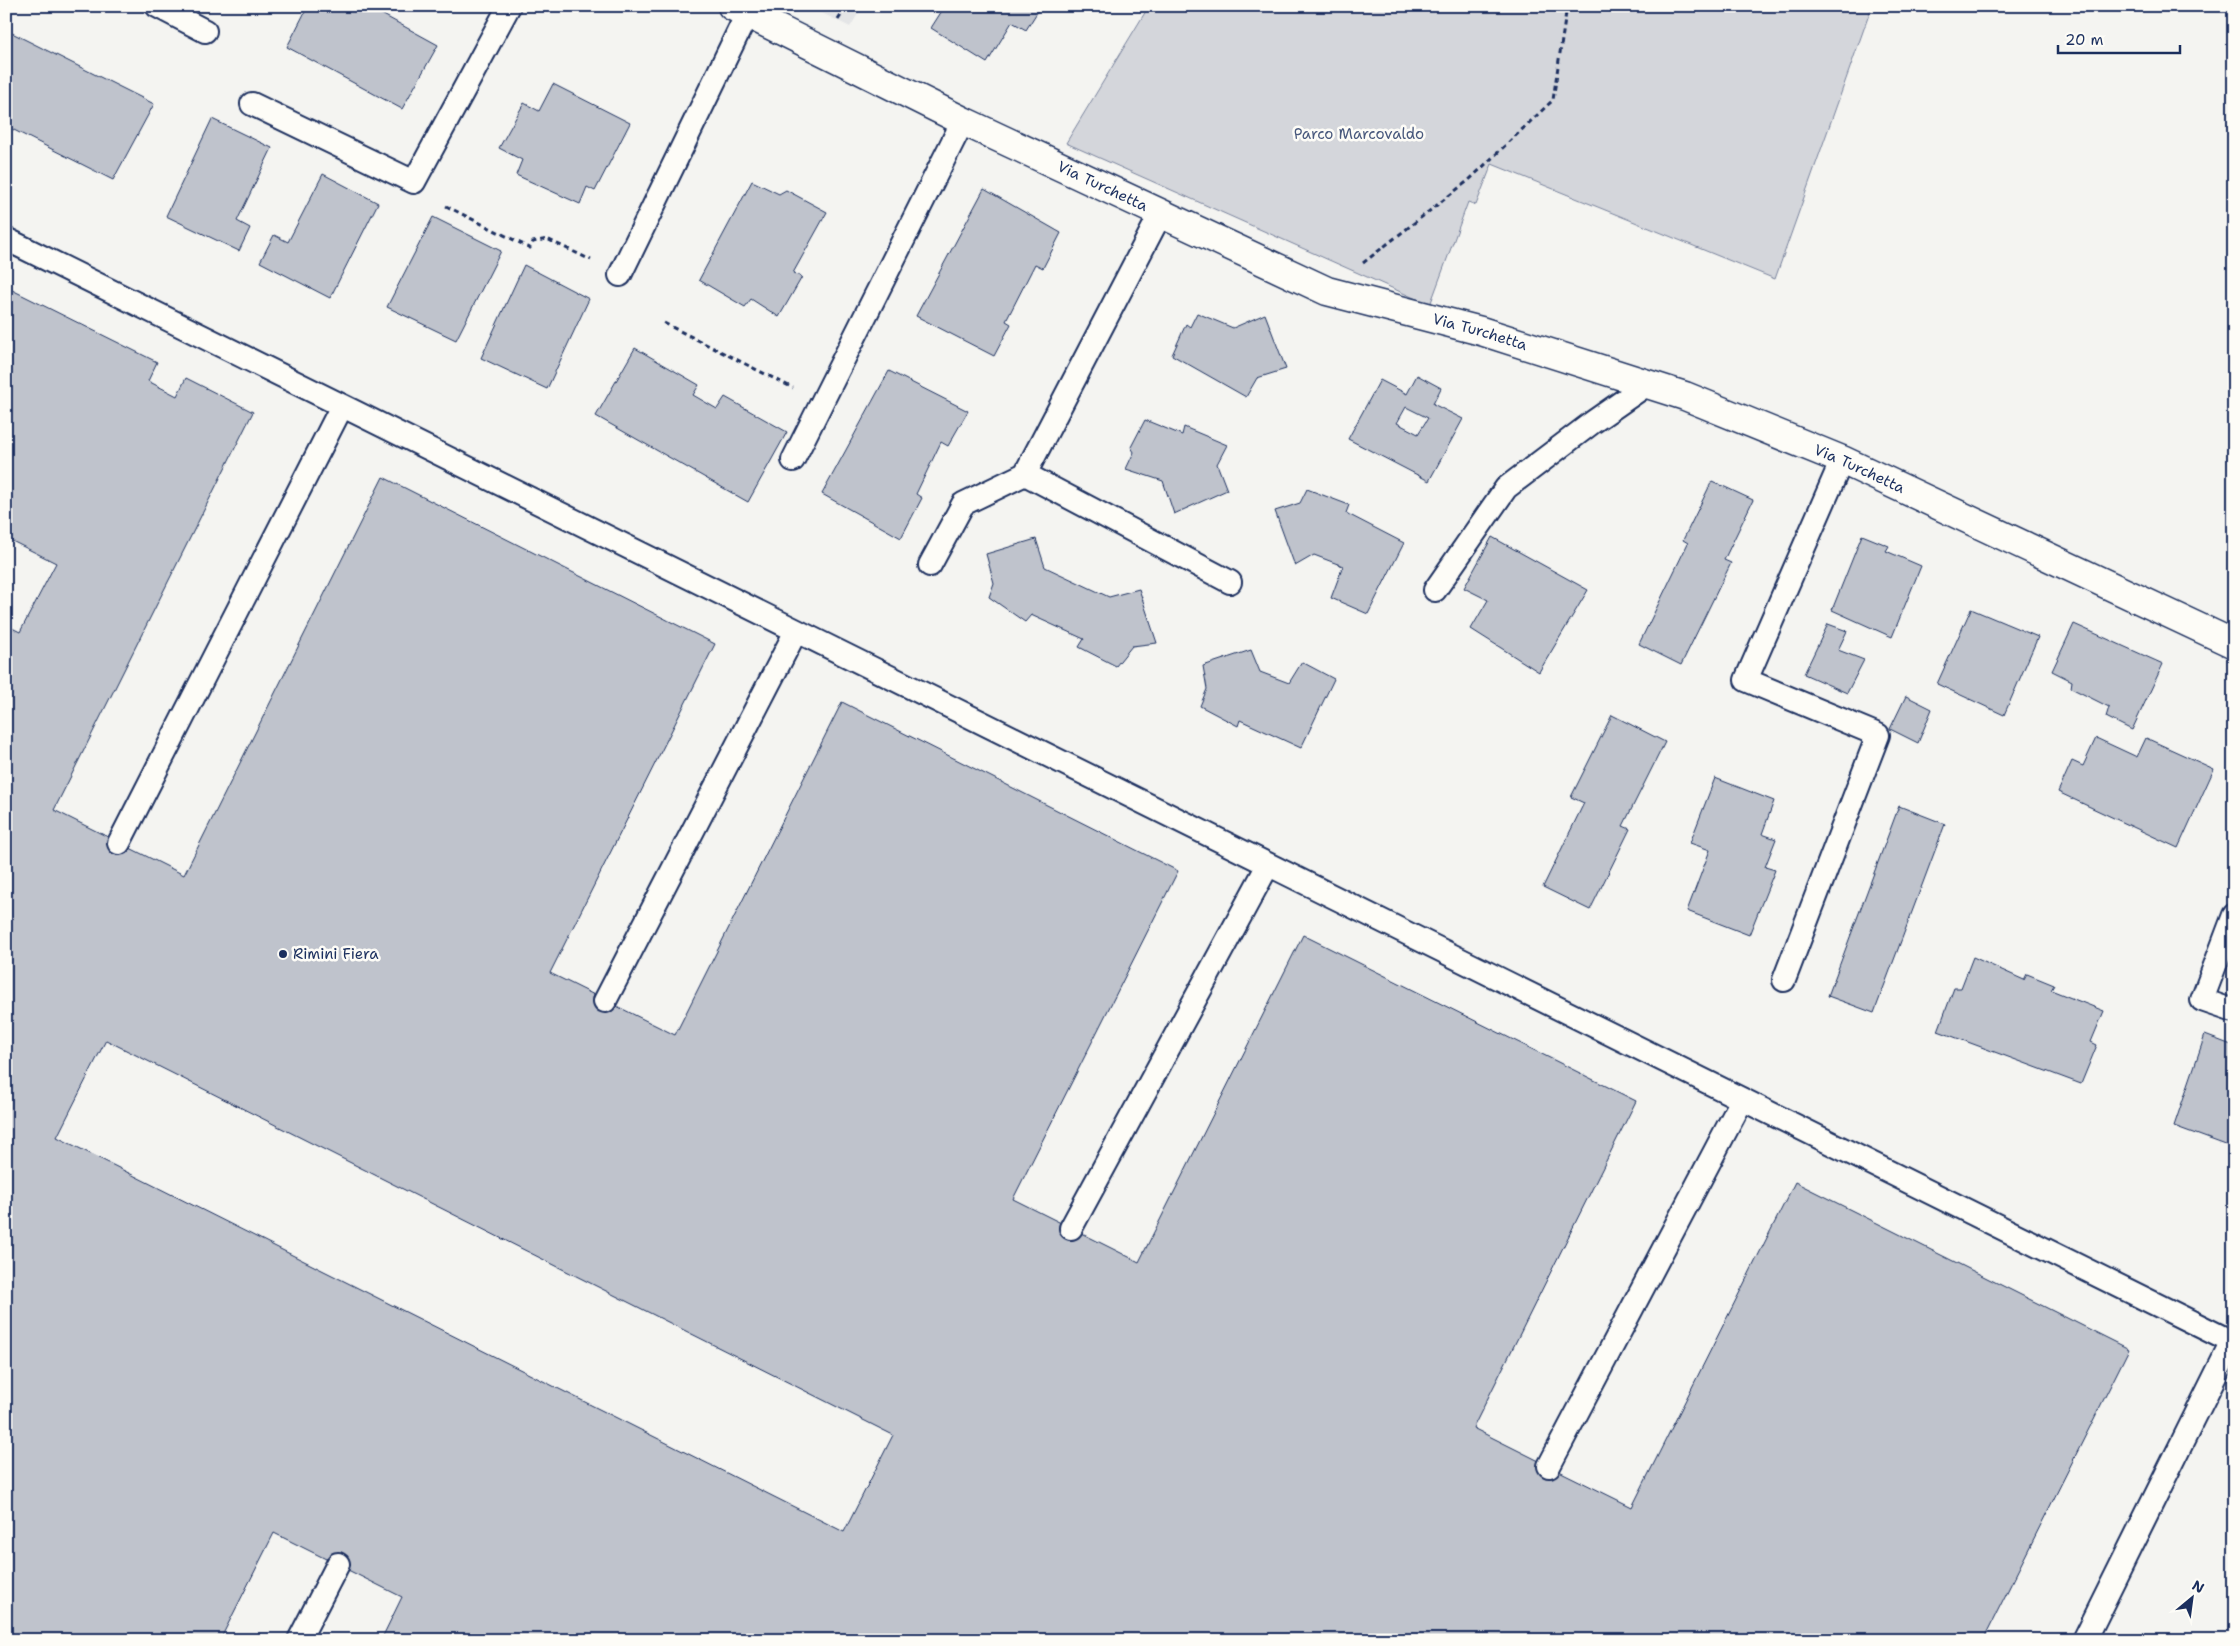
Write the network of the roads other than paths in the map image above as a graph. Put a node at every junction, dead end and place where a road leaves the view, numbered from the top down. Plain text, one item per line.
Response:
1 (156, 6) edge
2 (509, 6) edge
3 (740, 10) edge
4 (205, 31) dead end
5 (252, 104) dead end
6 (963, 121) junction
7 (1160, 214) junction
8 (6, 239) edge
9 (620, 275) road end
10 (1649, 383) junction
11 (342, 406) junction
12 (793, 460) dead end
13 (1842, 460) junction
14 (1025, 474) junction
15 (930, 565) dead end
16 (1230, 582) dead end
17 (1435, 590) dead end
18 (796, 631) junction
19 (2234, 644) edge
20 (119, 843) dead end
21 (1268, 865) junction
22 (2234, 915) edge
23 (1784, 980) dead end
24 (605, 1001) dead end
25 (2234, 1011) edge
26 (1742, 1100) junction
27 (1071, 1228) dead end
28 (2233, 1342) edge
29 (1549, 1466) dead end
30 (338, 1564) dead end
31 (299, 1640) edge
32 (2084, 1640) edge

1 - 4 lane
2 - 5 lane
3 - 6 street, Via Turchetta
3 - 9 lane
6 - 7 street, Via Turchetta
6 - 12 lane
7 - 10 street, Via Turchetta
7 - 14 lane
8 - 11 lane
10 - 13 street, Via Turchetta
10 - 17 lane
11 - 18 lane
11 - 20 lane
13 - 19 street, Via Turchetta
13 - 23 lane
14 - 15 lane
14 - 16 lane
18 - 21 lane
18 - 24 lane
21 - 26 lane
21 - 27 lane
22 - 25 lane
26 - 28 lane
26 - 29 lane
28 - 32 lane
30 - 31 lane

